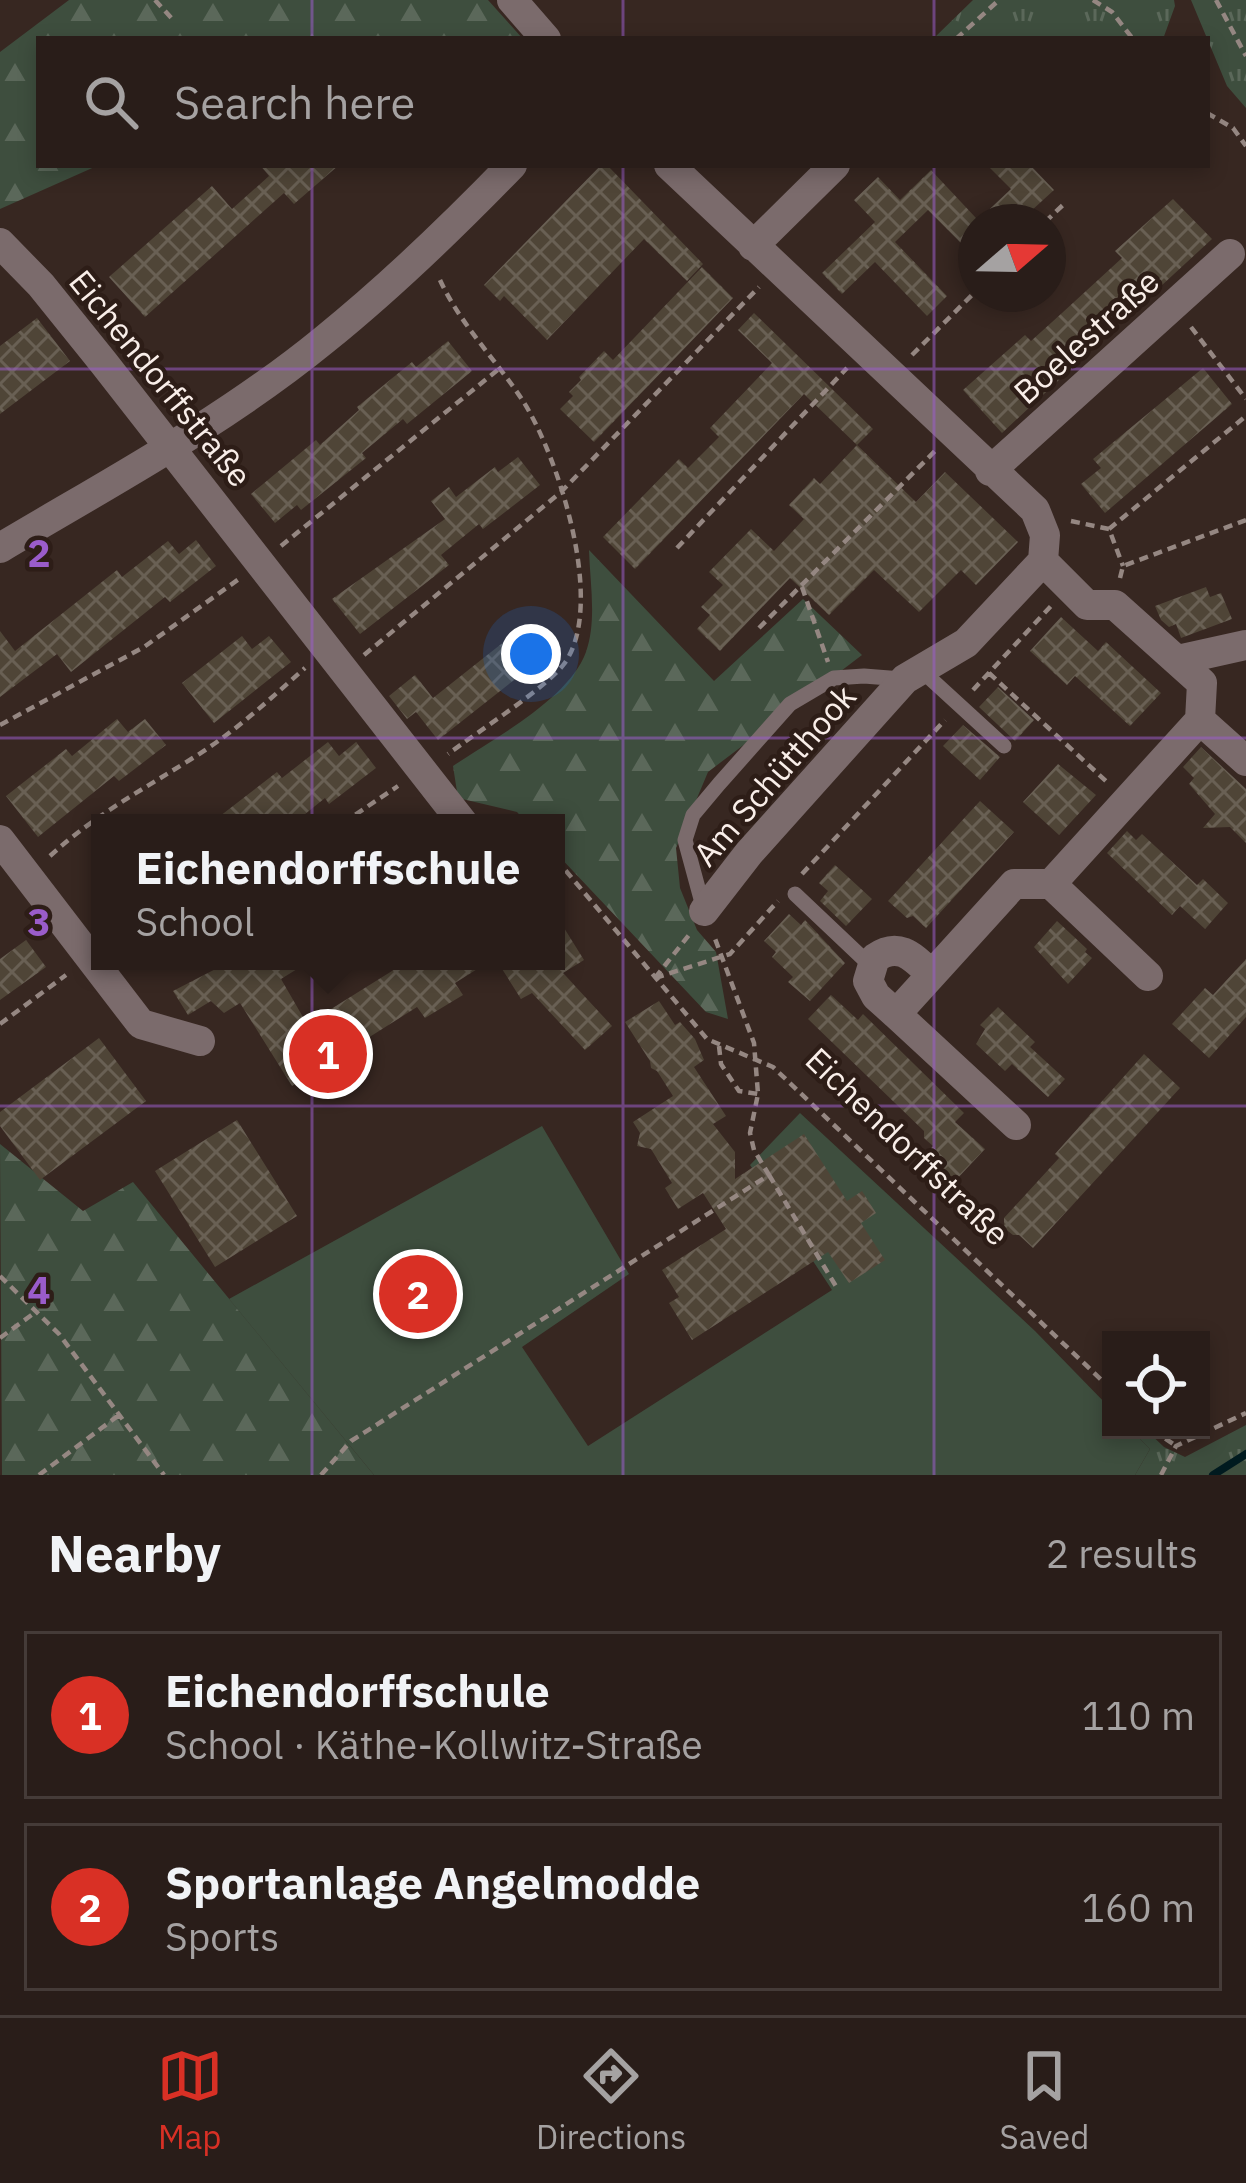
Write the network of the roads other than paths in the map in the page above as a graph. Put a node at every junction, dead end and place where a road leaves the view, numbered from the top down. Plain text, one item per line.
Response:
1 (512, 0) edge
2 (543, 36) edge
3 (509, 168) edge
4 (672, 168) edge
5 (832, 168) edge
6 (0, 243) edge
7 (753, 245) junction
8 (1230, 254) dead end
9 (171, 446) junction
10 (990, 471) junction
11 (0, 548) edge
12 (1043, 561) junction
13 (1246, 645) edge
14 (1178, 660) junction
15 (913, 675) junction
16 (1200, 720) junction
17 (1004, 746) dead end
18 (1246, 761) edge
19 (456, 814) edge
20 (0, 840) edge
21 (1051, 884) junction
22 (795, 894) dead end
23 (704, 911) joint
24 (91, 958) edge
25 (870, 965) junction
26 (100, 970) edge
27 (931, 974) junction
28 (1148, 976) dead end
29 (896, 1014) junction
30 (200, 1040) dead end
31 (1016, 1125) dead end

1 - 2 street
3 - 9 street
4 - 7 street
5 - 7 street
6 - 9 street, Eichendorffstraße
7 - 10 street
8 - 10 street, Boelestraße
9 - 11 street
9 - 19 street, Eichendorffstraße
10 - 12 street
12 - 14 street
12 - 15 street, Am Schütthook
13 - 14 street
14 - 16 street
15 - 17 lane
15 - 23 street, Am Schütthook
15 - 23 lane, Am Schütthook
16 - 18 street
16 - 21 street
20 - 24 street
21 - 27 street
21 - 28 street
22 - 25 lane
25 - 27 street
25 - 29 street
26 - 30 street
27 - 29 street
29 - 31 street

